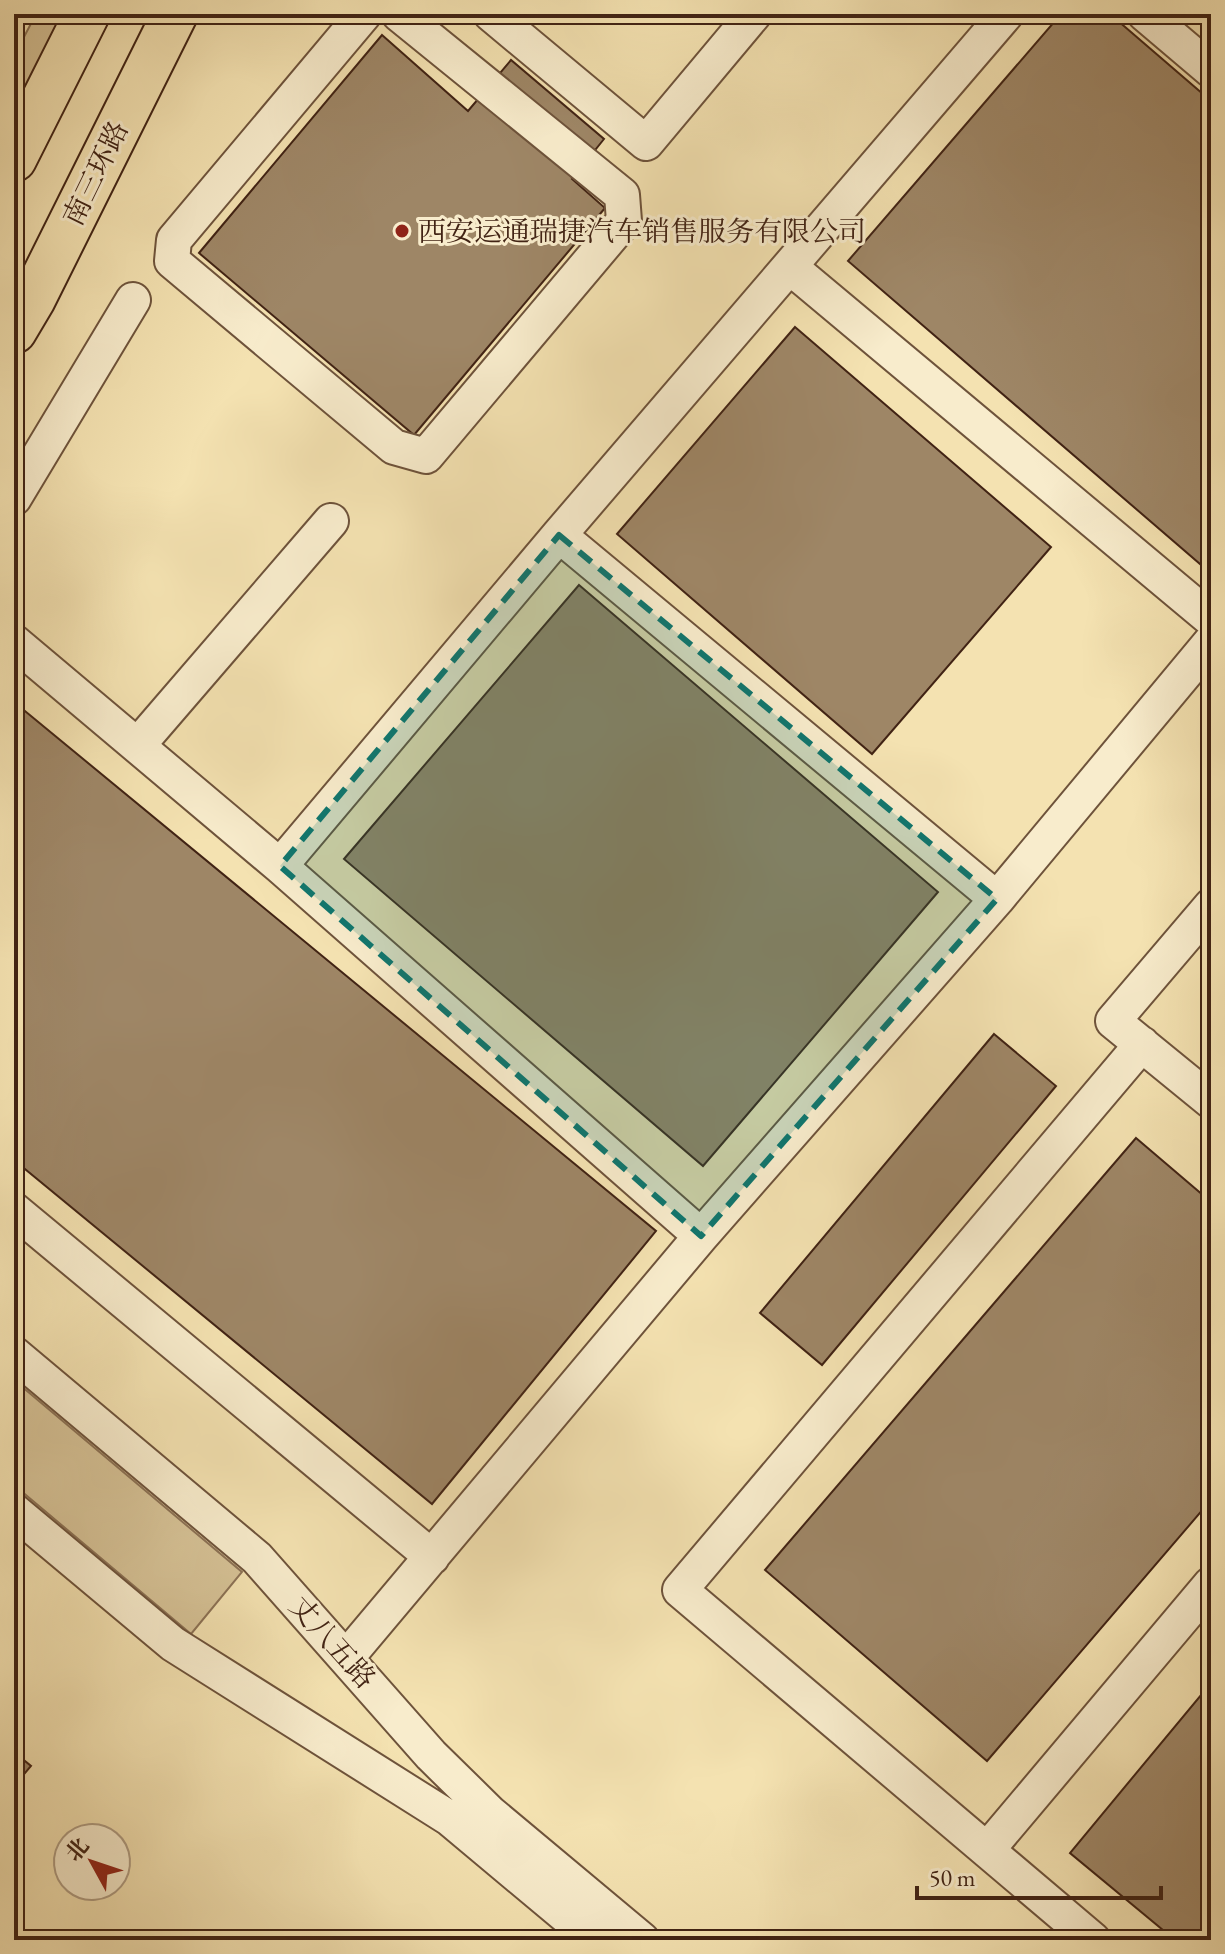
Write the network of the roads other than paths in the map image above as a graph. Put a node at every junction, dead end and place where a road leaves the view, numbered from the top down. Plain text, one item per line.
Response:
1 (87, 14) edge
2 (175, 14) edge
3 (364, 14) edge
4 (399, 14) edge
5 (491, 14) edge
6 (754, 14) edge
7 (1006, 14) edge
8 (1145, 14) edge
9 (1211, 70) edge
10 (14, 159) edge
11 (790, 267) junction
12 (133, 300) dead end
13 (14, 331) edge
14 (14, 498) edge
15 (331, 521) dead end
16 (559, 535) junction
17 (1211, 619) edge
18 (14, 642) edge
19 (1211, 642) edge
20 (138, 745) junction
21 (280, 866) junction
22 (997, 899) junction
23 (1211, 906) edge
24 (1142, 1044) junction
25 (1211, 1101) edge
26 (14, 1210) edge
27 (701, 1236) junction
28 (14, 1354) edge
29 (14, 1511) edge
30 (432, 1557) junction
31 (1211, 1584) edge
32 (347, 1657) junction
33 (987, 1850) junction
34 (595, 1940) edge
35 (642, 1940) edge
36 (1093, 1940) edge

1 - 10 highway
2 - 13 highway, 南三环路
3 - 4 street
5 - 6 street
7 - 11 street
8 - 9 street
11 - 16 street
11 - 17 street
12 - 14 street
15 - 20 street
16 - 21 street
16 - 22 street
18 - 20 street
19 - 22 street
20 - 21 street
21 - 27 street
22 - 27 street
23 - 24 street
24 - 25 street
24 - 33 street
26 - 30 street
27 - 30 street
28 - 32 street, 丈八五路
29 - 34 street
30 - 32 street
31 - 33 street
32 - 35 street, 丈八五路
33 - 36 street

